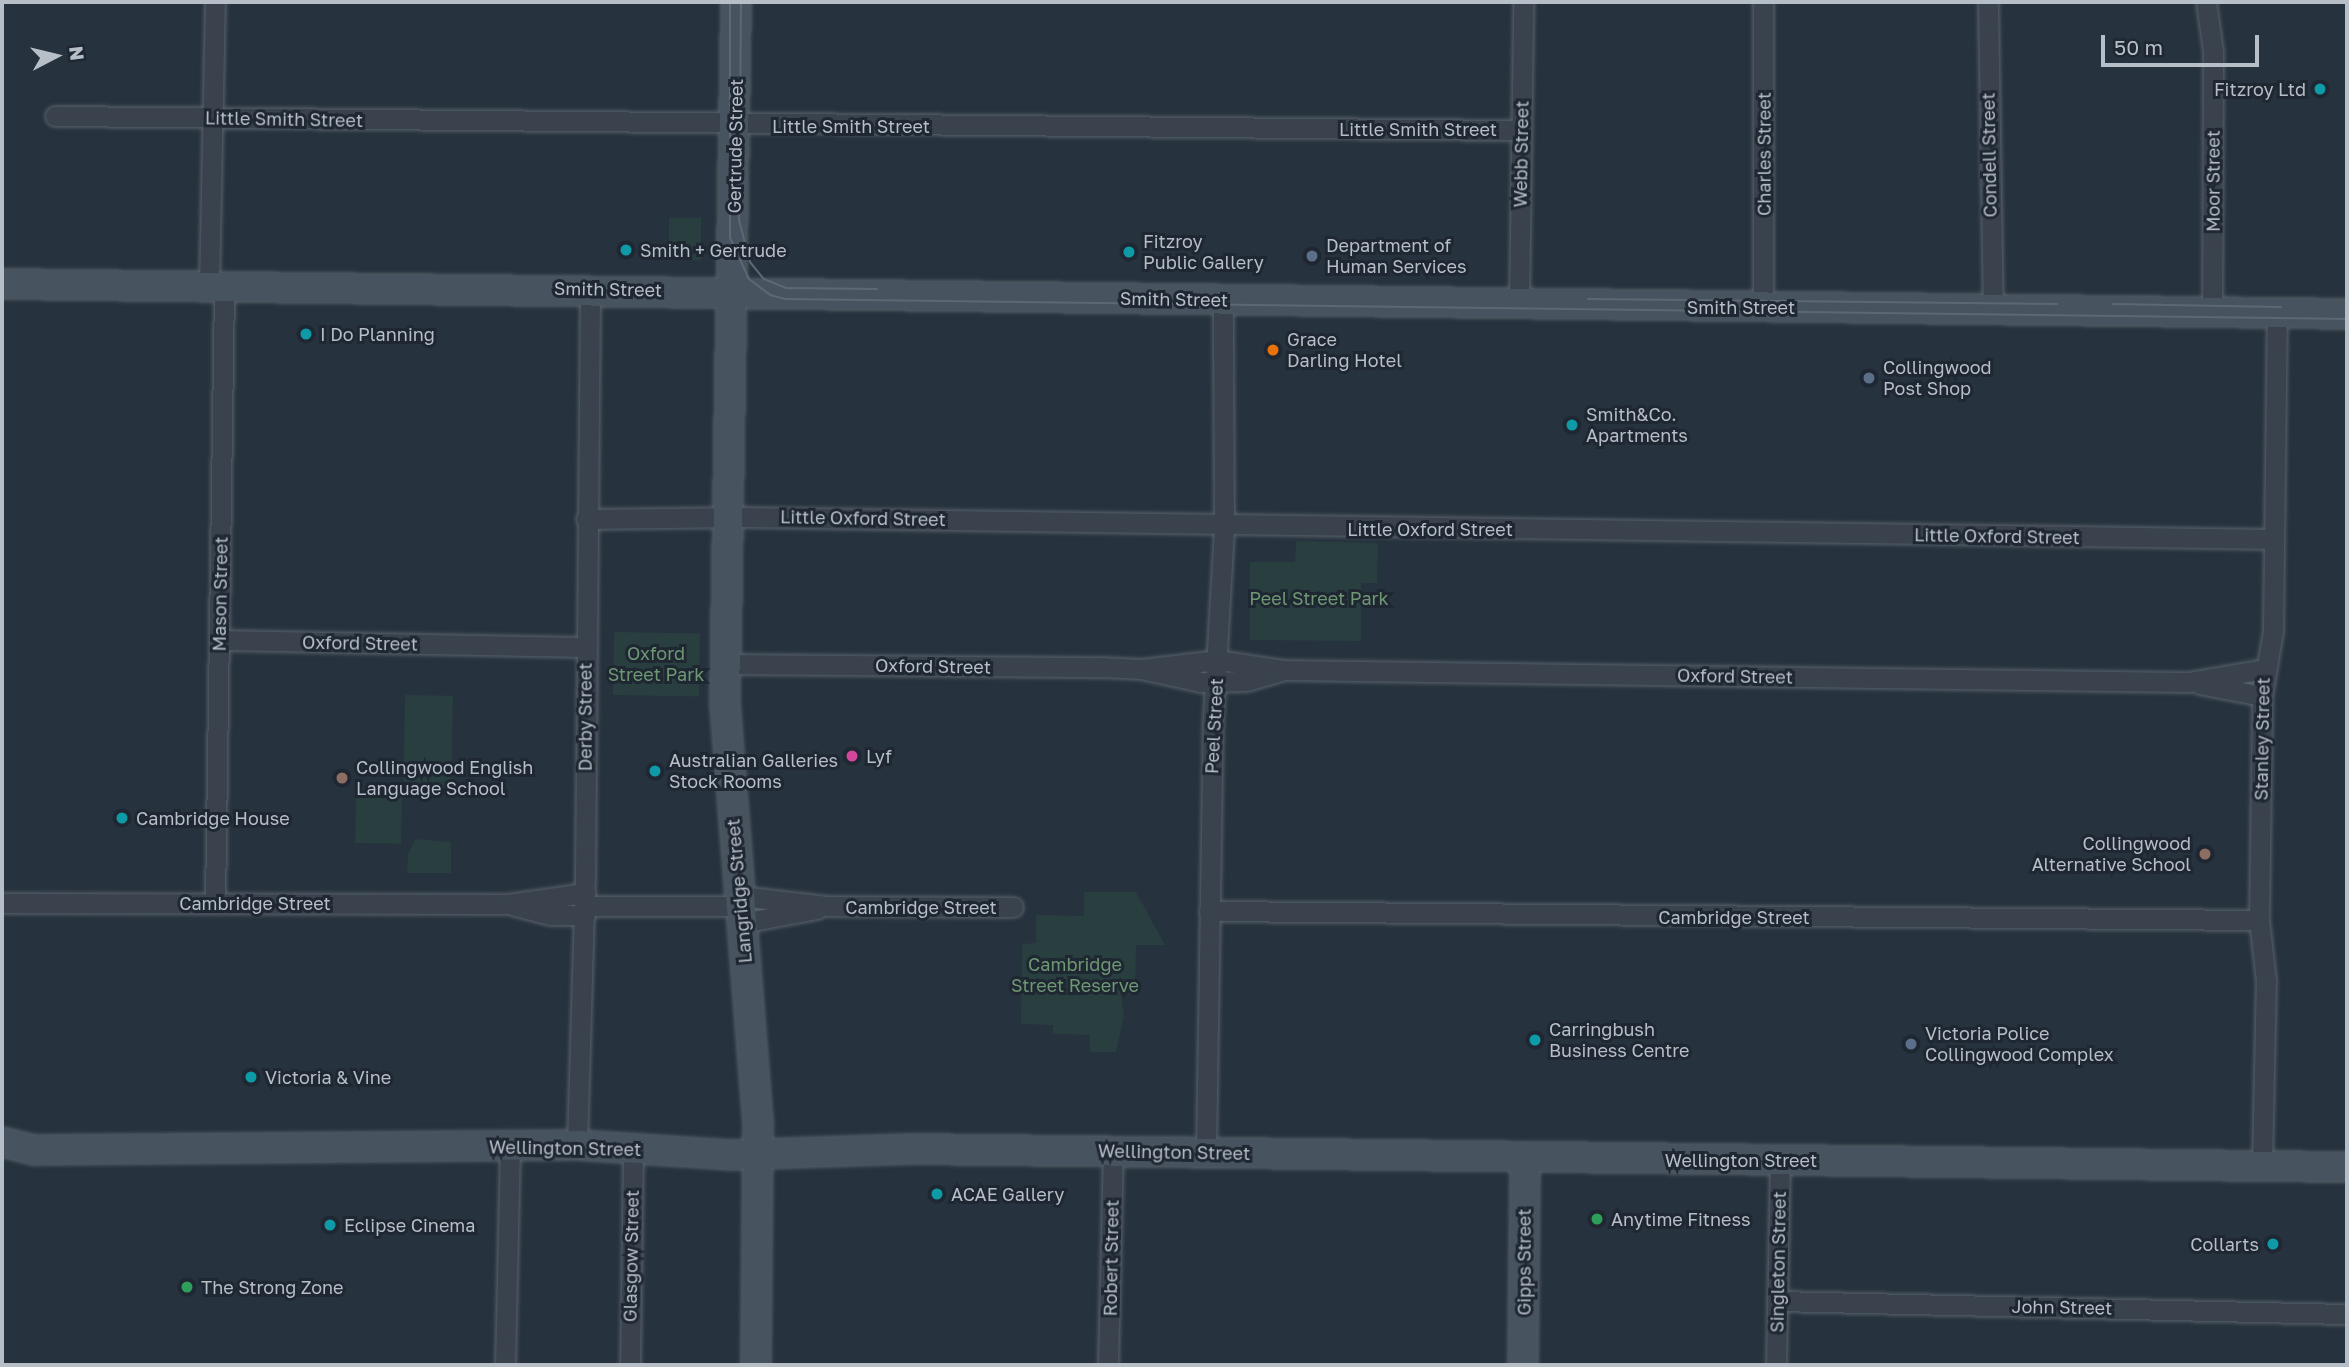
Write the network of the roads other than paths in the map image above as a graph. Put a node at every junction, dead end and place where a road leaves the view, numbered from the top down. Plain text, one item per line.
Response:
1 (215, 2) edge
2 (736, 2) edge
3 (1523, 2) edge
4 (1763, 2) edge
5 (1988, 2) edge
6 (2206, 2) edge
7 (2221, 2) edge
8 (2213, 51) junction
9 (55, 116) dead end
10 (214, 118) junction
11 (735, 125) junction
12 (1521, 130) junction
13 (2, 284) edge
14 (217, 286) junction
15 (590, 289) junction
16 (734, 290) junction
17 (1223, 299) junction
18 (1519, 306) junction
19 (1763, 307) junction
20 (1993, 308) junction
21 (2212, 311) junction
22 (2277, 312) junction
23 (2347, 314) edge
24 (586, 519) junction
25 (727, 520) junction
26 (1224, 527) junction
27 (2273, 539) junction
28 (219, 640) junction
29 (586, 647) junction
30 (1218, 660) junction
31 (725, 664) junction
32 (1141, 669) junction
33 (2264, 669) junction
34 (1283, 670) junction
35 (1216, 682) junction
36 (2188, 682) junction
37 (2262, 696) junction
38 (215, 902) junction
39 (2, 904) edge
40 (585, 905) junction
41 (828, 906) junction
42 (1013, 907) dead end
43 (741, 908) junction
44 (1209, 912) junction
45 (2259, 920) junction
46 (2, 1142) edge
47 (510, 1145) junction
48 (578, 1145) junction
49 (633, 1147) junction
50 (1113, 1152) junction
51 (759, 1153) junction
52 (1206, 1153) junction
53 (1525, 1158) junction
54 (1780, 1159) junction
55 (2262, 1166) junction
56 (2347, 1167) edge
57 (1777, 1301) junction
58 (2347, 1314) edge
59 (505, 1365) edge
60 (630, 1365) edge
61 (755, 1365) edge
62 (1108, 1365) edge
63 (1523, 1365) edge
64 (1776, 1365) edge

1 - 10 street, Mason Street
2 - 11 street, Gertrude Street
3 - 12 street, Webb Street
4 - 19 street, Charles Street
5 - 20 street, Condell Street
6 - 8 street, Moor Street
7 - 8 street, Moor Street
8 - 21 street, Moor Street
9 - 10 street, Little Smith Street
10 - 11 street, Little Smith Street
10 - 14 street, Mason Street
11 - 12 street, Little Smith Street
11 - 16 street, Gertrude Street
12 - 18 street, Webb Street
13 - 14 street, Smith Street
14 - 15 street, Smith Street
14 - 28 street, Mason Street
15 - 16 street, Smith Street
15 - 24 street, Derby Street
16 - 17 street, Smith Street
16 - 25 street, Langridge Street
17 - 18 street, Smith Street
17 - 26 street, Peel Street
18 - 19 street, Smith Street
19 - 20 street, Smith Street
20 - 21 street, Smith Street
21 - 22 street, Smith Street
22 - 23 street, Smith Street
22 - 27 street, Stanley Street
24 - 25 street, Little Oxford Street
24 - 29 street, Derby Street
25 - 26 street, Little Oxford Street
25 - 31 street, Langridge Street
26 - 27 street, Little Oxford Street
26 - 30 street, Peel Street
27 - 33 street, Stanley Street
28 - 29 street, Oxford Street
28 - 38 street, Mason Street
29 - 40 street, Derby Street
30 - 32 street, Oxford Street
30 - 34 street, Oxford Street
30 - 35 street, Peel Street
31 - 32 street, Oxford Street
31 - 43 street, Langridge Street
32 - 35 street, Oxford Street
33 - 36 street, Oxford Street
33 - 37 street, Stanley Street
34 - 35 street, Oxford Street
34 - 36 street, Oxford Street
35 - 44 street, Peel Street
36 - 37 street, Oxford Street
37 - 45 street, Stanley Street
38 - 39 street, Cambridge Street
38 - 40 street, Cambridge Street
40 - 43 street, Cambridge Street
40 - 48 street, Derby Street
41 - 42 street, Cambridge Street
41 - 43 street, Cambridge Street
41 - 43 street, Cambridge Street
43 - 51 street, Langridge Street
44 - 45 street, Cambridge Street
44 - 52 street, Peel Street
45 - 55 street, Stanley Street
46 - 47 street, Wellington Street
47 - 48 street, Wellington Street
47 - 59 street
48 - 49 street, Wellington Street
49 - 51 street, Wellington Street
49 - 60 street, Glasgow Street
50 - 51 street, Wellington Street
50 - 52 street, Wellington Street
50 - 62 street, Robert Street
51 - 61 street, Langridge Street
52 - 53 street, Wellington Street
53 - 54 street, Wellington Street
53 - 63 street, Gipps Street
54 - 55 street, Wellington Street
54 - 57 street, Singleton Street
55 - 56 street, Wellington Street
57 - 58 street, John Street
57 - 64 street, Singleton Street

